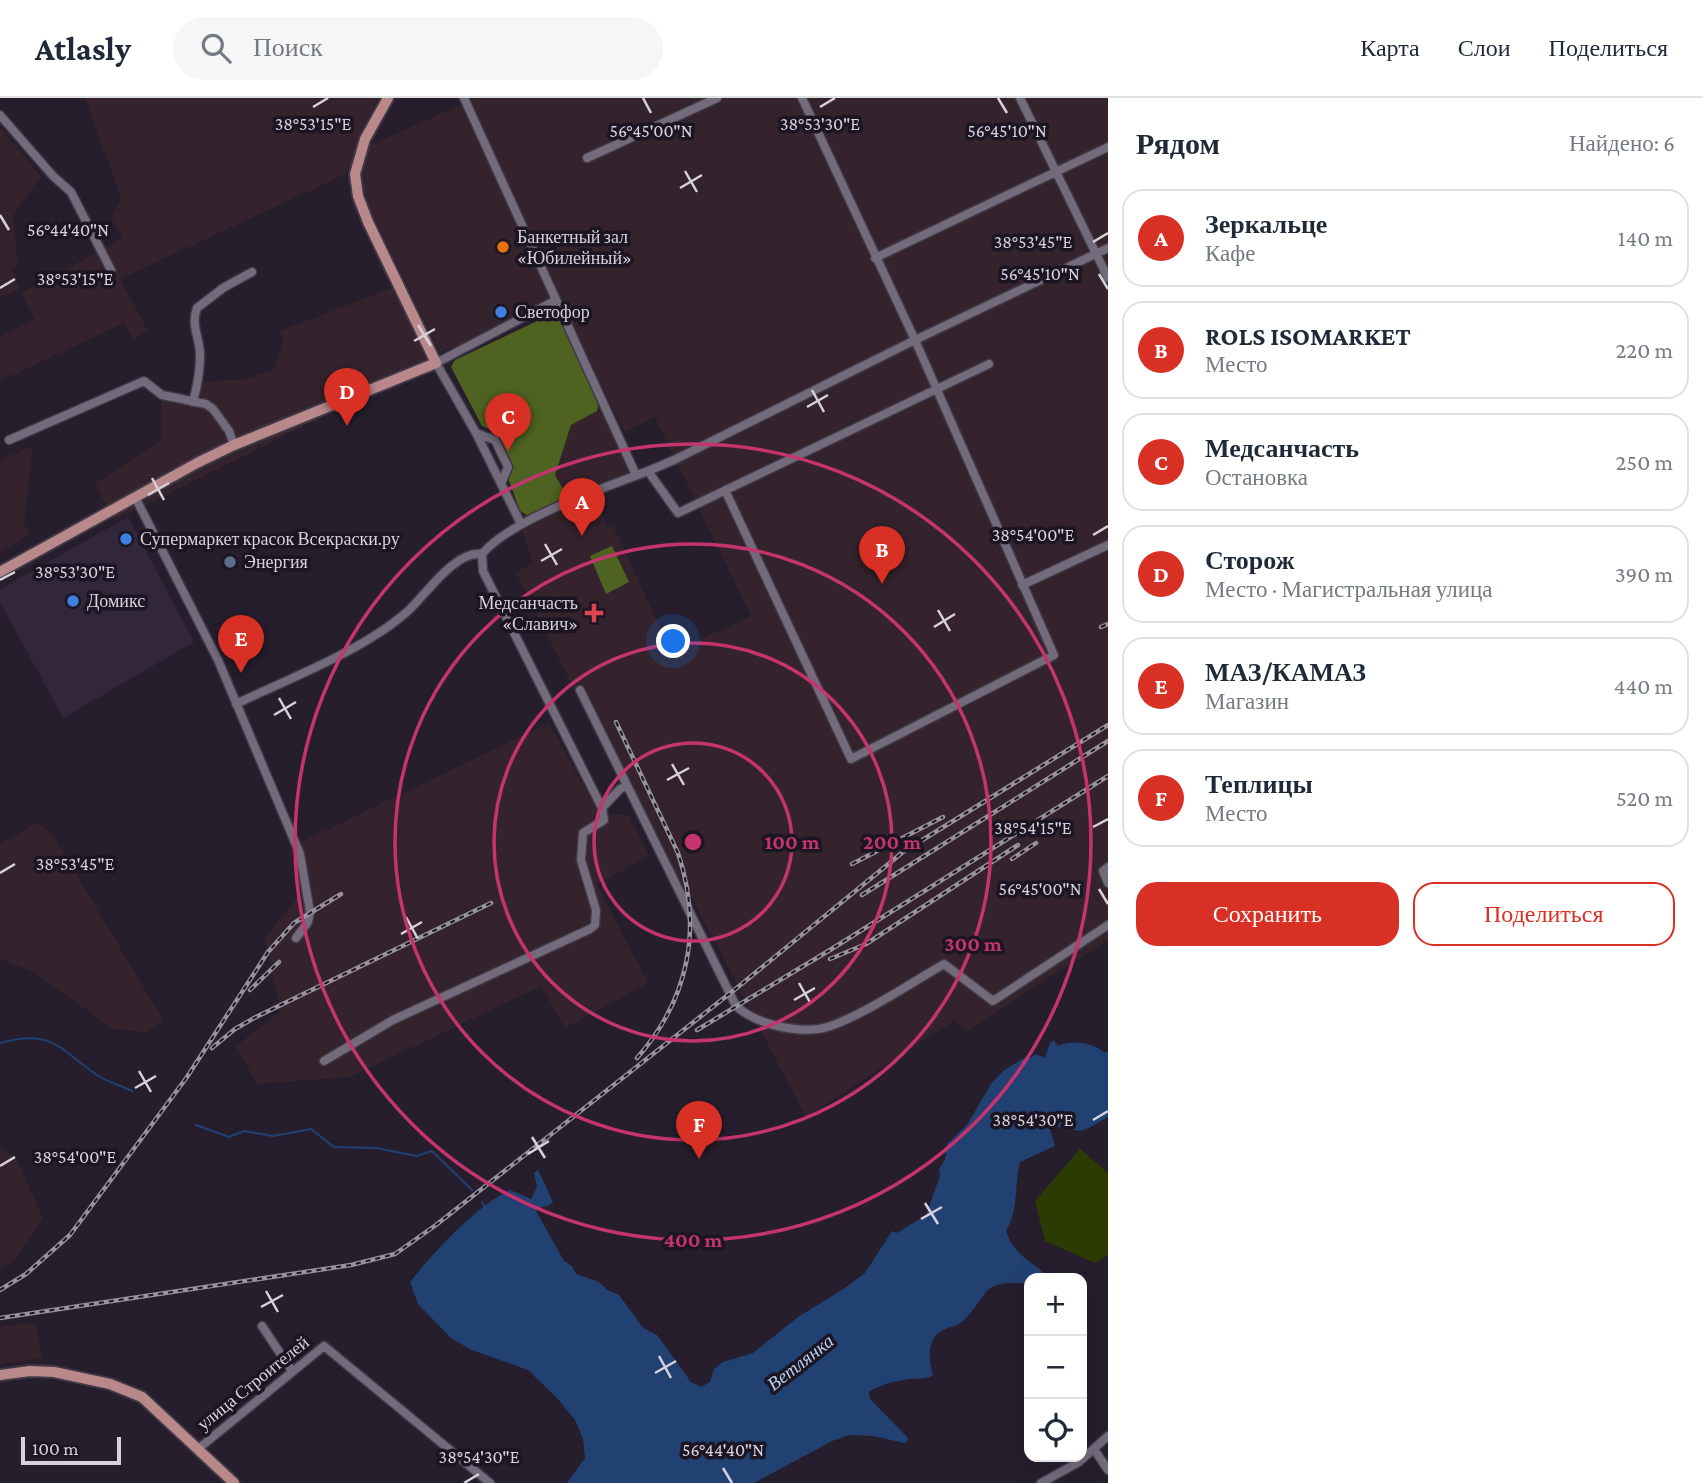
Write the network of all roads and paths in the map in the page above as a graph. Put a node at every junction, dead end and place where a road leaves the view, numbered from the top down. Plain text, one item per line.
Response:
1 (388, 98) edge
2 (464, 98) edge
3 (717, 98) edge
4 (802, 98) edge
5 (1020, 98) edge
6 (0, 115) edge
7 (1108, 147) edge
8 (587, 158) dead end
9 (1057, 171) junction
10 (1108, 248) edge
11 (1096, 254) junction
12 (875, 258) junction
13 (111, 270) dead end
14 (252, 272) dead end
15 (1108, 278) edge
16 (556, 300) junction
17 (915, 340) junction
18 (436, 363) junction
19 (989, 364) dead end
20 (937, 390) junction
21 (193, 402) junction
22 (475, 433) junction
23 (9, 440) dead end
24 (234, 445) junction
25 (648, 471) junction
26 (636, 475) junction
27 (501, 484) junction
28 (725, 490) junction
29 (135, 497) junction
30 (521, 524) junction
31 (1108, 545) edge
32 (482, 554) junction
33 (0, 572) edge
34 (1022, 586) junction
35 (580, 690) dead end
36 (236, 704) junction
37 (626, 786) junction
38 (602, 808) junction
39 (1108, 867) edge
40 (1108, 883) edge
41 (1108, 925) edge
42 (296, 938) dead end
43 (324, 1061) dead end
44 (262, 1326) dead end
45 (292, 1371) junction
46 (0, 1375) edge
47 (1108, 1436) edge
48 (198, 1449) junction
49 (1094, 1449) junction
50 (1108, 1470) edge
51 (234, 1483) edge
52 (490, 1483) edge
53 (1041, 1483) edge

1 - 18 main road
2 - 16 street
3 - 8 street
4 - 12 street
5 - 9 street
6 - 13 street
7 - 9 street
9 - 11 street
9 - 12 street
10 - 11 street
11 - 15 street
11 - 17 street
12 - 17 street
14 - 21 street
16 - 18 street
16 - 26 street
17 - 20 street
17 - 25 street
18 - 22 street
18 - 24 main road
19 - 20 street
20 - 28 street
20 - 34 street
21 - 23 street
21 - 24 street
22 - 27 street
22 - 27 street
24 - 29 main road
25 - 26 street
25 - 28 street
26 - 30 street
27 - 30 street
28 - 34 street
29 - 33 main road
29 - 36 street
30 - 32 street
31 - 34 street
32 - 36 street
32 - 38 street
35 - 37 street
36 - 42 street
37 - 38 street
37 - 41 street
38 - 43 street
39 - 40 street
44 - 45 street
45 - 48 street, улица Строителей
45 - 52 street, улица Строителей
46 - 48 main road
47 - 49 street
48 - 51 main road
49 - 50 street
49 - 53 street

